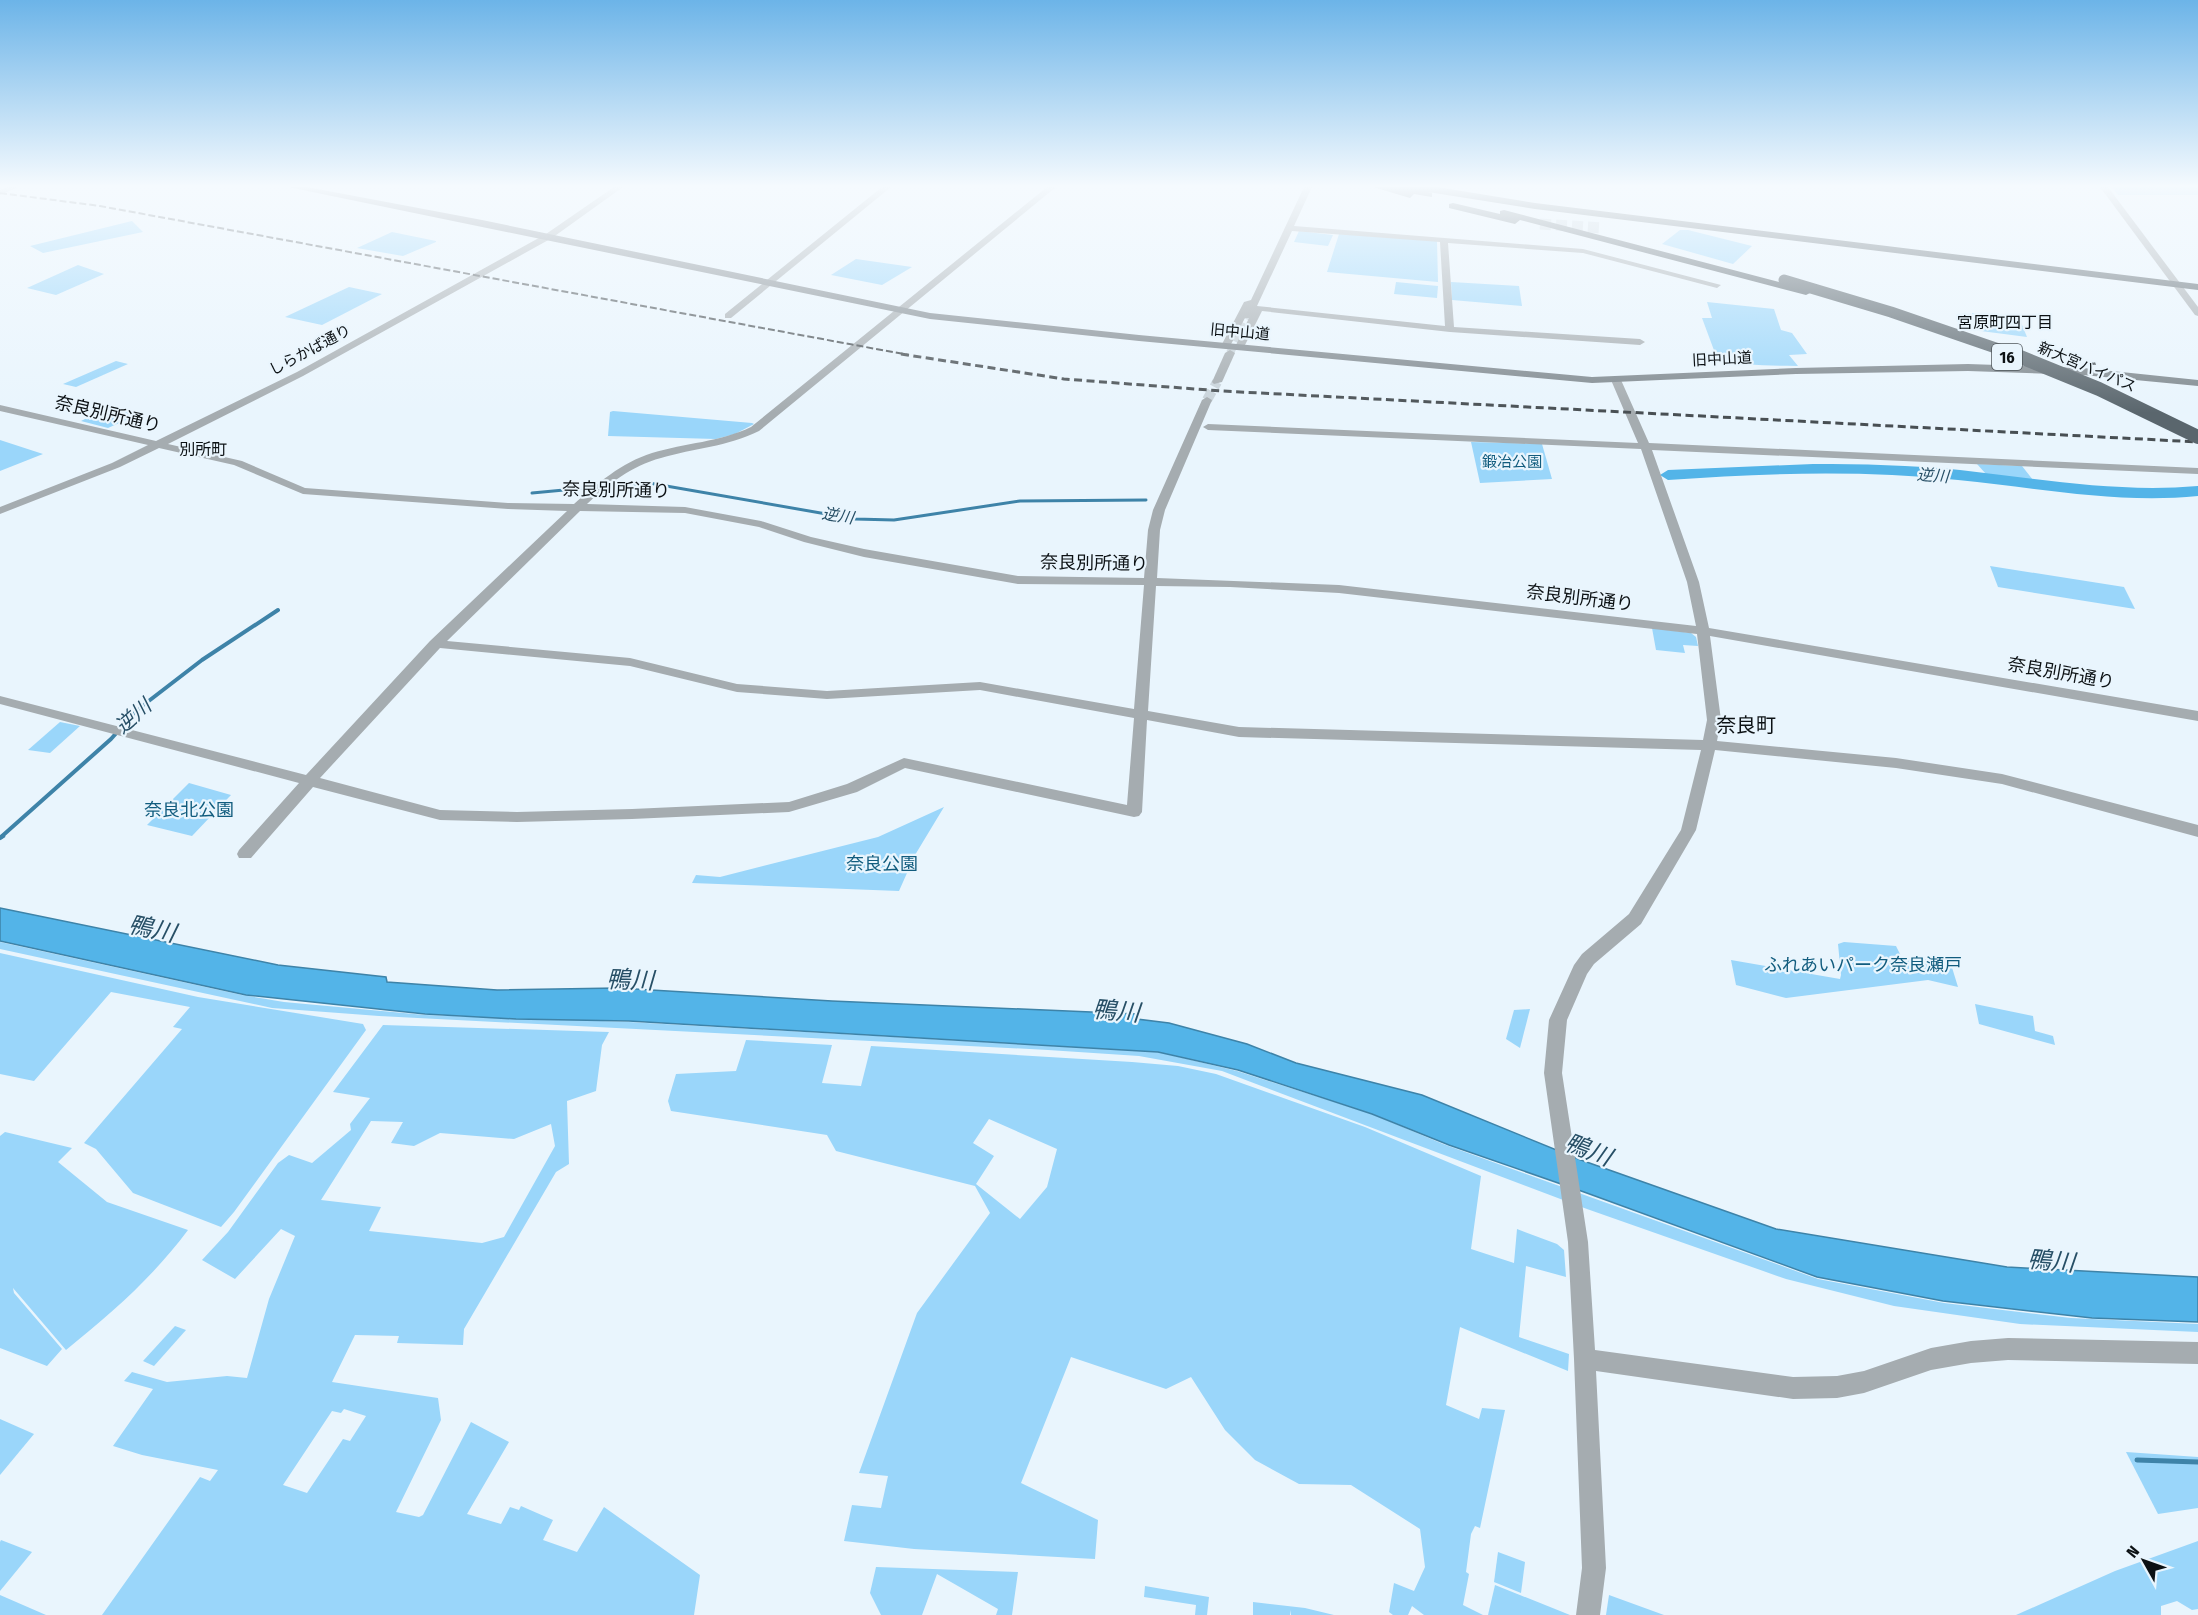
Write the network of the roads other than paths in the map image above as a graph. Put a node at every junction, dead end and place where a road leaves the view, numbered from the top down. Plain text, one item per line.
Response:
1 (501, 262) edge
2 (669, 262) edge
3 (794, 262) edge
4 (960, 262) edge
5 (1268, 262) edge
6 (1275, 262) edge
7 (1281, 262) edge
8 (1445, 262) edge
9 (1630, 262) edge
10 (1686, 262) edge
11 (1698, 262) edge
12 (1713, 262) edge
13 (1719, 262) edge
14 (1984, 262) edge
15 (1997, 262) edge
16 (2160, 262) edge
17 (1784, 280) junction
18 (768, 284) junction
19 (1717, 285) dead end
20 (2178, 286) junction
21 (2198, 288) edge
22 (1806, 292) junction
23 (1259, 308) junction
24 (900, 311) junction
25 (2198, 313) edge
26 (728, 316) dead end
27 (1248, 316) tunnel mouth
28 (1236, 327) junction
29 (1249, 328) junction
30 (1449, 328) junction
31 (1640, 342) dead end
32 (1232, 348) junction
33 (1616, 380) junction
34 (1217, 382) tunnel mouth
35 (2198, 383) edge
36 (1207, 400) tunnel mouth
37 (0, 408) edge
38 (1208, 427) dead end
39 (2198, 437) edge
40 (158, 445) junction
41 (1645, 446) junction
42 (2198, 447) edge
43 (2198, 471) edge
44 (578, 507) junction
45 (0, 511) edge
46 (1149, 582) junction
47 (1703, 631) junction
48 (435, 644) junction
49 (0, 700) edge
50 (1139, 715) junction
51 (2198, 716) edge
52 (1711, 745) junction
53 (308, 782) junction
54 (2198, 831) edge
55 (245, 854) dead end
56 (2198, 1353) edge
57 (1585, 1359) junction
58 (1588, 1615) edge

1 - 40 street, しらかば通り
2 - 18 main road, 旧中山道
3 - 18 street
4 - 24 street
5 - 28 street
6 - 27 street
7 - 23 street
8 - 30 street
9 - 19 street
10 - 22 highway, 新大宮バイパス / 16
11 - 22 highway, 16
12 - 17 highway, 16
13 - 17 highway, 新大宮バイパス / 16
14 - 20 highway
15 - 20 highway
16 - 20 street
17 - 39 highway, 新大宮バイパス / 16, bridge
18 - 24 main road, 旧中山道
18 - 26 street
20 - 21 highway
20 - 25 street
22 - 42 highway, 新大宮バイパス / 16, bridge
23 - 29 street
23 - 30 street
24 - 32 main road, 旧中山道
24 - 44 street
28 - 29 street
28 - 32 street
29 - 32 street
30 - 31 street
32 - 33 main road, 旧中山道
32 - 34 street
33 - 35 main road, 旧中山道
33 - 41 street
36 - 46 street
37 - 40 street, 奈良別所通り
38 - 41 street
40 - 44 street, 奈良別所通り
40 - 45 street, しらかば通り
41 - 43 street
41 - 47 street
44 - 46 street, 奈良別所通り
44 - 48 street
46 - 47 street, 奈良別所通り
46 - 50 street
47 - 51 street, 奈良別所通り
47 - 52 street
48 - 50 street
48 - 53 street
49 - 53 street
50 - 52 street
50 - 53 street
52 - 54 street
52 - 57 street
53 - 55 street
56 - 57 street
57 - 58 street

